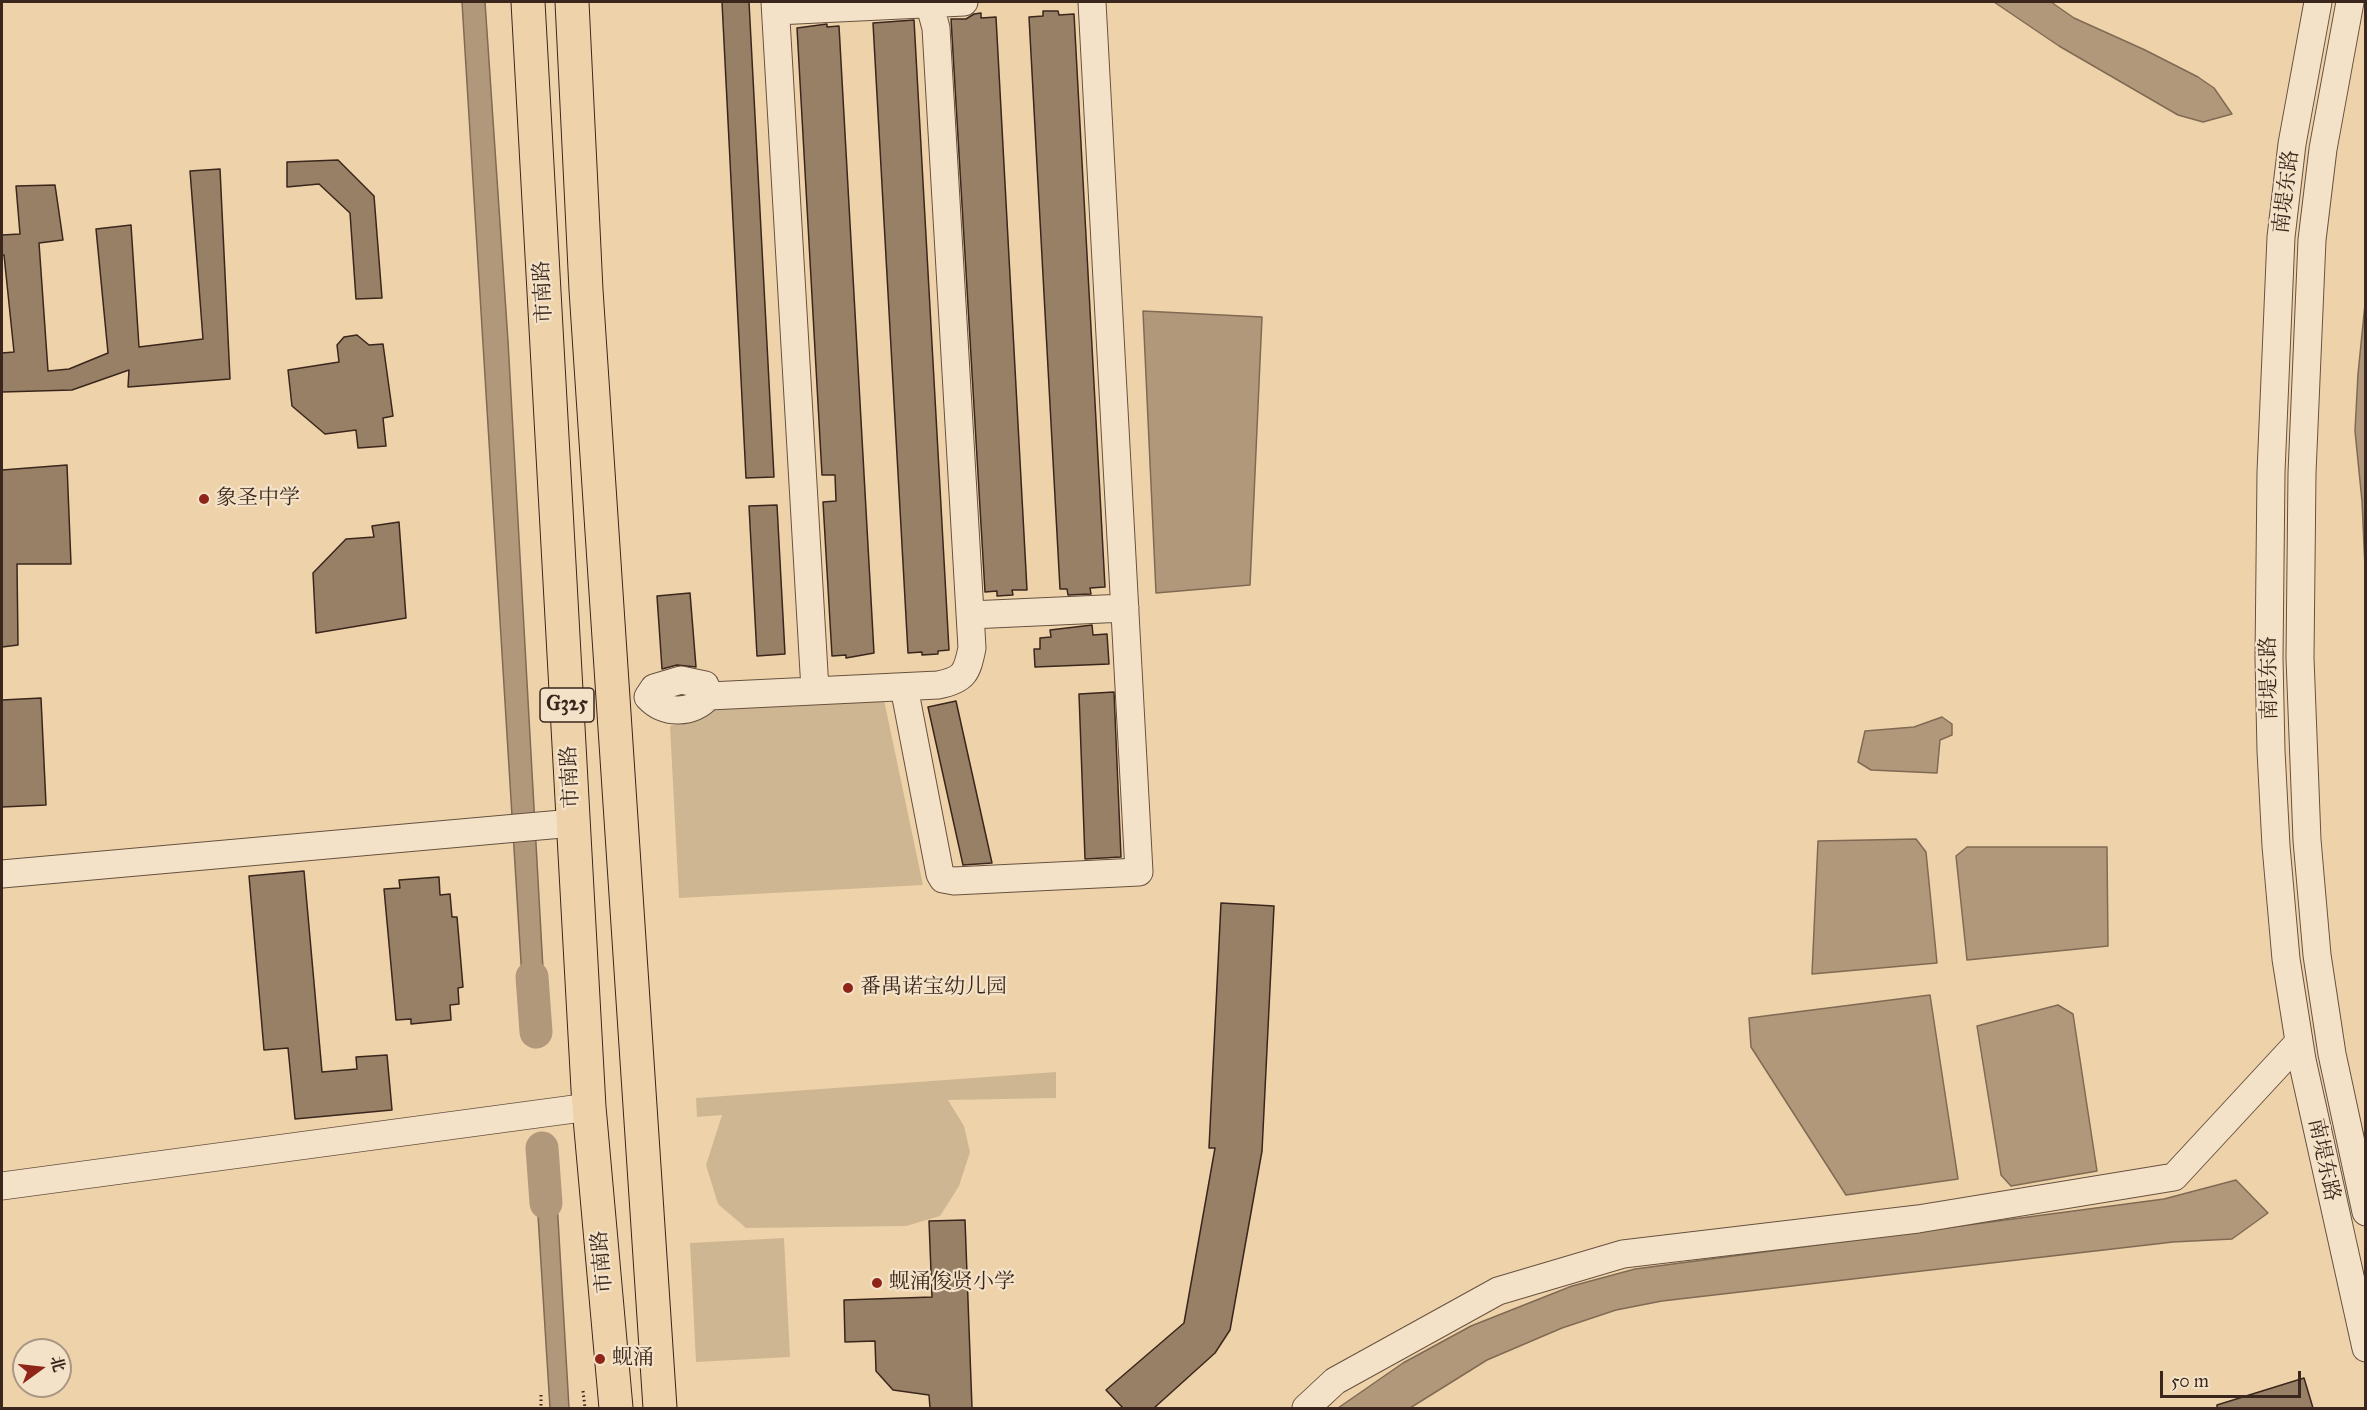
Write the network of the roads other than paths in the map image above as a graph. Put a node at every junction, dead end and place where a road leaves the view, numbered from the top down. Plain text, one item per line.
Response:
1 (528, 2) edge
2 (572, 2) edge
3 (929, 2) edge
4 (964, 2) edge
5 (1092, 2) edge
6 (2318, 2) edge
7 (2350, 2) edge
8 (776, 6) edge
9 (1125, 608) junction
10 (970, 615) junction
11 (903, 687) junction
12 (815, 690) junction
13 (613, 700) junction
14 (559, 824) junction
15 (2, 874) edge
16 (2299, 1042) junction
17 (589, 1107) junction
18 (2, 1186) edge
19 (2366, 1212) edge
20 (2366, 1348) edge
21 (616, 1408) edge
22 (660, 1408) edge
23 (1306, 1408) edge

1 - 14 highway, 市南路 / G325
2 - 13 highway, 市南路 / G325
3 - 4 street
3 - 8 street
3 - 10 street
5 - 9 street
6 - 16 street, 南堤东路
7 - 19 street, 南堤东路
8 - 12 street
9 - 10 street
9 - 11 street
10 - 11 street
11 - 12 street
12 - 13 street
13 - 22 highway, 市南路 / G325
14 - 15 street
14 - 17 highway, 市南路 / G325
16 - 20 street, 南堤东路
16 - 23 street
17 - 18 street
17 - 21 highway, 市南路 / G325

